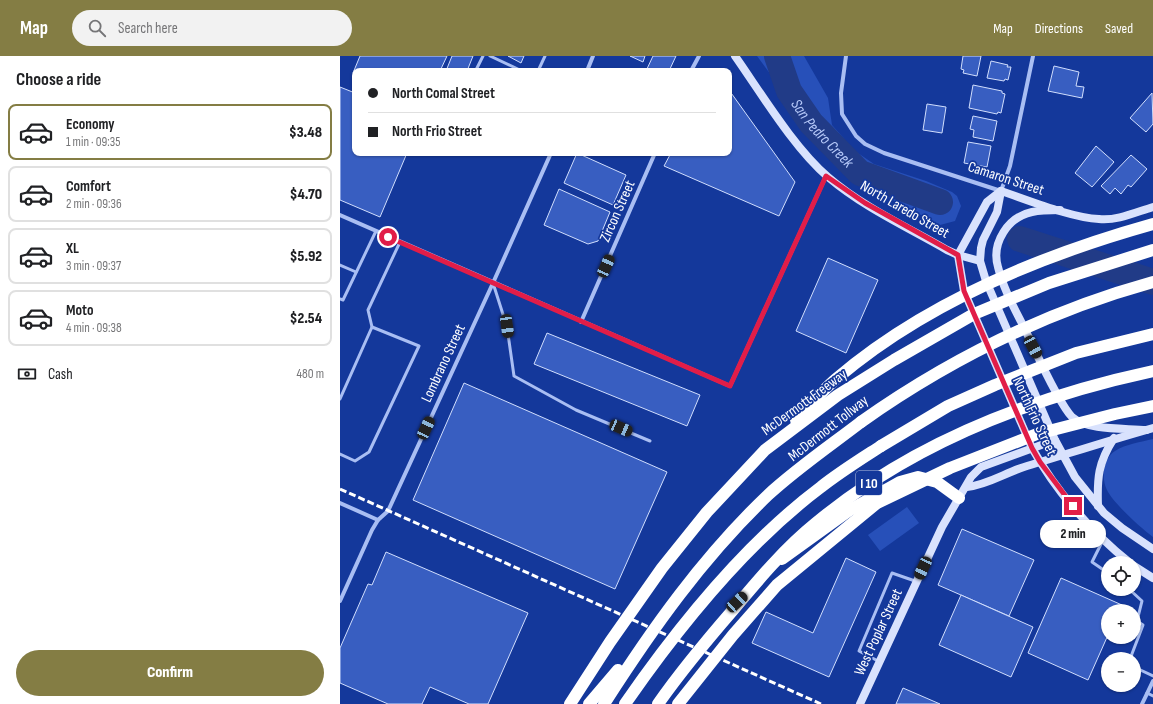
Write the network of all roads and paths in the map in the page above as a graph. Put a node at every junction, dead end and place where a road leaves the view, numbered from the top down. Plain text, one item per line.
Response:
1 (483, 56) edge
2 (490, 56) edge
3 (545, 56) edge
4 (592, 56) edge
5 (699, 56) edge
6 (735, 56) edge
7 (846, 56) edge
8 (1033, 56) edge
9 (477, 68) edge
10 (516, 68) edge
11 (539, 68) edge
12 (588, 68) edge
13 (693, 68) edge
14 (549, 156) edge
15 (654, 156) edge
16 (826, 176) junction
17 (1001, 191) junction
18 (1153, 207) edge
19 (1060, 210) junction
20 (340, 216) edge
21 (1153, 224) edge
22 (376, 231) junction
23 (400, 242) junction
24 (1153, 250) edge
25 (958, 255) junction
26 (980, 261) junction
27 (340, 265) edge
28 (356, 272) junction
29 (1153, 282) edge
30 (493, 283) junction
31 (340, 298) edge
32 (581, 322) junction
33 (372, 327) junction
34 (1153, 334) edge
35 (1153, 371) edge
36 (340, 399) edge
37 (1153, 406) edge
38 (1149, 429) edge
39 (1114, 438) junction
40 (1056, 440) junction
41 (650, 441) dead end
42 (1032, 448) junction
43 (765, 450) junction
44 (340, 454) edge
45 (1063, 455) junction
46 (1040, 462) junction
47 (967, 487) junction
48 (959, 498) junction
49 (340, 503) edge
50 (1098, 506) junction
51 (378, 520) junction
52 (1103, 540) junction
53 (1153, 549) edge
54 (1122, 556) edge
55 (1101, 568) edge
56 (1141, 570) edge
57 (1153, 578) edge
58 (917, 582) junction
59 (1137, 596) edge
60 (340, 600) edge
61 (654, 628) junction
62 (1133, 652) edge
63 (879, 662) junction
64 (1141, 671) edge
65 (1153, 676) edge
66 (1153, 681) edge
67 (1147, 693) junction
68 (1153, 696) edge
69 (570, 704) edge
70 (589, 704) edge
71 (604, 704) edge
72 (625, 704) edge
73 (652, 704) edge
74 (658, 704) edge
75 (678, 704) edge
76 (860, 704) edge
77 (1142, 704) edge

1 - 9 lane
2 - 10 lane
3 - 11 lane
4 - 12 street
5 - 13 street
6 - 16 main road, North Laredo Street
7 - 17 street, Camaron Street
8 - 17 street
14 - 30 street, Lombrano Street
15 - 32 street, Zircon Street
16 - 25 main road, North Laredo Street
16 - 32 street
17 - 19 main road, Camaron Street
17 - 25 main road
17 - 26 main road
18 - 19 main road, Camaron Street
19 - 38 main road
20 - 22 street
21 - 43 highway, bridge
22 - 23 street
22 - 28 lane
23 - 30 street
23 - 33 lane
24 - 43 highway, McDermott Freeway, bridge
25 - 26 main road, North Laredo Street
25 - 42 main road, North Frio Street
26 - 40 main road, North Frio Street
27 - 28 lane
28 - 31 lane
29 - 61 highway, McDermott Tollway, bridge
30 - 32 street
30 - 41 lane
30 - 51 street, Lombrano Street
33 - 36 lane
33 - 44 lane
34 - 72 highway, bridge
35 - 74 highway, I 10, bridge
37 - 75 highway, bridge
38 - 39 main road
39 - 45 main road
39 - 50 main road
40 - 42 main road, West Poplar Street
40 - 45 main road, North Frio Street
42 - 46 main road, North Frio Street
42 - 47 main road, West Poplar Street
43 - 69 highway, McDermott Freeway, bridge
45 - 46 main road
45 - 50 main road, North Frio Street
46 - 47 main road
46 - 52 main road, North Frio Street
47 - 48 main road, West Poplar Street
48 - 58 main road, West Poplar Street
48 - 73 highway
49 - 51 street
50 - 53 main road, North Frio Street
51 - 60 street, Lombrano Street
52 - 54 main road, North Frio Street
52 - 55 lane
56 - 57 main road
58 - 63 main road, West Poplar Street
58 - 63 lane
59 - 62 lane
61 - 70 highway
61 - 71 highway, McDermott Tollway
63 - 76 main road, West Poplar Street
64 - 65 lane
66 - 67 street
67 - 68 lane
67 - 77 street

